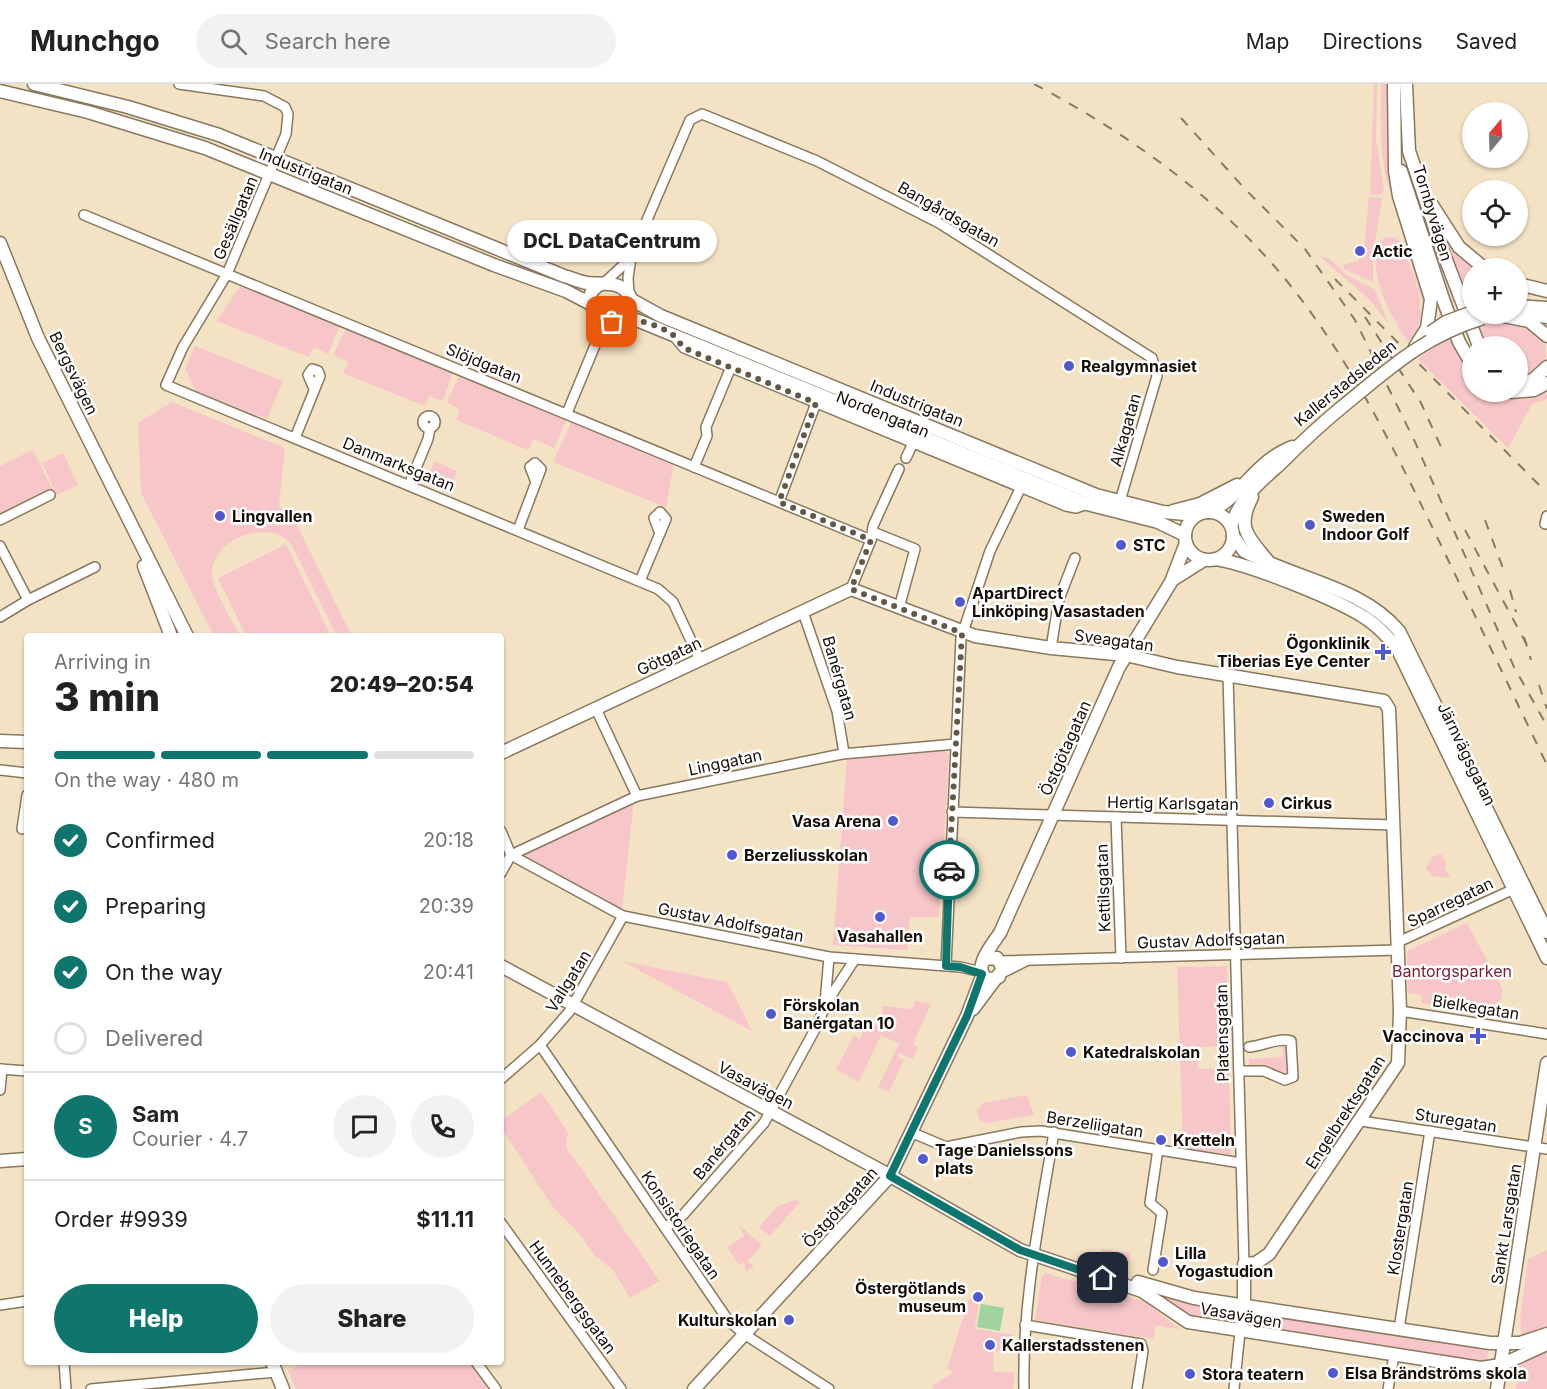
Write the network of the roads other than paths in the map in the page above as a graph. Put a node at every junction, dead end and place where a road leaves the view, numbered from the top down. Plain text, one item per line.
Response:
1 (34, 84) edge
2 (179, 84) edge
3 (1394, 84) edge
4 (1406, 84) edge
5 (0, 91) edge
6 (1394, 133) junction
7 (276, 158) junction
8 (270, 173) junction
9 (1416, 174) junction
10 (84, 215) dead end
11 (0, 243) edge
12 (632, 257) junction
13 (1471, 258) edge
14 (227, 274) junction
15 (602, 283) junction
16 (1528, 286) edge
17 (1547, 291) edge
18 (631, 297) junction
19 (594, 307) junction
20 (1528, 307) edge
21 (1547, 308) edge
22 (1528, 314) edge
23 (1547, 317) edge
24 (1462, 318) edge
25 (619, 319) junction
26 (1528, 321) edge
27 (601, 331) junction
28 (673, 334) junction
29 (1475, 336) edge
30 (1547, 336) edge
31 (1419, 342) junction
32 (1462, 347) edge
33 (1156, 366) joint
34 (731, 367) junction
35 (1547, 367) edge
36 (1528, 381) edge
37 (1547, 383) edge
38 (314, 389) dead end
39 (1528, 391) edge
40 (816, 403) junction
41 (567, 413) junction
42 (429, 428) dead end
43 (295, 438) junction
44 (913, 442) junction
45 (1296, 445) junction
46 (906, 458) dead end
47 (694, 467) junction
48 (899, 469) dead end
49 (536, 482) dead end
50 (1244, 482) junction
51 (1258, 484) junction
52 (409, 485) junction
53 (1021, 487) junction
54 (50, 495) dead end
55 (1120, 501) junction
56 (779, 502) junction
57 (1087, 504) junction
58 (1163, 512) junction
59 (1209, 512) junction
60 (125, 514) junction
61 (1196, 515) junction
62 (0, 520) edge
63 (518, 530) junction
64 (1232, 531) junction
65 (660, 534) dead end
66 (872, 536) junction
67 (1185, 539) junction
68 (0, 546) edge
69 (1075, 558) dead end
70 (1210, 560) junction
71 (1268, 561) junction
72 (95, 567) dead end
73 (640, 582) junction
74 (1171, 582) junction
75 (851, 589) junction
76 (28, 600) junction
77 (899, 608) junction
78 (803, 612) junction
79 (0, 617) edge
80 (170, 633) edge
81 (185, 633) edge
82 (962, 633) junction
83 (1051, 648) junction
84 (1126, 655) junction
85 (700, 660) junction
86 (1228, 675) junction
87 (1379, 699) joint
88 (596, 709) junction
89 (0, 741) edge
90 (24, 742) edge
91 (956, 744) junction
92 (504, 752) edge
93 (844, 753) junction
94 (0, 770) edge
95 (24, 773) edge
96 (637, 796) junction
97 (952, 812) junction
98 (24, 815) edge
99 (1053, 815) junction
100 (1116, 817) junction
101 (1232, 819) junction
102 (1394, 825) junction
103 (22, 829) dead end
104 (504, 838) edge
105 (511, 855) junction
106 (504, 868) edge
107 (1514, 888) junction
108 (623, 916) junction
109 (1547, 932) edge
110 (1000, 933) junction
111 (1398, 946) junction
112 (1236, 954) junction
113 (829, 957) junction
114 (1121, 958) junction
115 (1547, 958) edge
116 (855, 959) junction
117 (946, 966) junction
118 (983, 967) junction
119 (504, 968) edge
120 (1000, 968) junction
121 (574, 1005) junction
122 (825, 1005) junction
123 (1400, 1011) junction
124 (967, 1016) junction
125 (1547, 1034) edge
126 (540, 1045) junction
127 (1249, 1047) dead end
128 (1547, 1051) edge
129 (1547, 1062) edge
130 (1, 1069) edge
131 (24, 1071) edge
132 (1239, 1071) junction
133 (504, 1076) edge
134 (0, 1089) edge
135 (771, 1111) junction
136 (1361, 1121) junction
137 (1430, 1131) junction
138 (1054, 1132) junction
139 (913, 1133) junction
140 (1541, 1148) edge
141 (1158, 1149) junction
142 (24, 1159) edge
143 (0, 1161) edge
144 (1241, 1162) junction
145 (890, 1176) junction
146 (504, 1227) edge
147 (665, 1228) junction
148 (1035, 1252) junction
149 (1244, 1264) junction
150 (1154, 1270) dead end
151 (24, 1301) edge
152 (0, 1305) edge
153 (1244, 1306) junction
154 (1025, 1325) junction
155 (1399, 1329) junction
156 (1240, 1332) junction
157 (744, 1334) junction
158 (1547, 1334) edge
159 (1504, 1344) junction
160 (1547, 1344) edge
161 (1394, 1356) junction
162 (64, 1365) edge
163 (478, 1365) edge
164 (1501, 1365) junction
165 (274, 1367) edge
166 (66, 1389) edge
167 (91, 1389) edge
168 (283, 1389) edge
169 (496, 1389) edge
170 (621, 1389) edge
171 (694, 1389) edge
172 (829, 1389) edge
173 (1024, 1389) edge
174 (1137, 1389) edge
175 (1234, 1389) edge
176 (1388, 1389) edge
177 (1497, 1389) edge

1 - 7 main road, Industrigatan
2 - 7 street, Gesällgatan
3 - 6 main road, Tornbyvägen
4 - 9 main road, Tornbyvägen
5 - 8 main road, Industrigatan
6 - 31 main road, Tornbyvägen
6 - 32 main road, Tornbyvägen
7 - 8 street, Gesällgatan
7 - 15 main road, Industrigatan
8 - 14 street, Gesällgatan
8 - 19 main road, Industrigatan
9 - 13 main road, Tornbyvägen
9 - 29 main road, Tornbyvägen
10 - 14 street, Slöjdgatan
11 - 60 main road, Bergsvägen
12 - 15 street
12 - 18 street
12 - 33 street, Bangårdsgatan
14 - 41 street, Slöjdgatan
14 - 43 street, Danmarksgatan
15 - 18 main road
15 - 19 main road
16 - 17 main road
18 - 25 main road
18 - 55 main road, Industrigatan
19 - 25 main road
19 - 27 street
20 - 21 main road
22 - 23 main road
24 - 31 main road, Kallerstadsleden, bridge
25 - 27 street
25 - 28 main road, Industrigatan
26 - 30 main road
27 - 41 street
28 - 34 street, Nordengatan
28 - 57 main road, Industrigatan
31 - 45 main road, Kallerstadsleden, bridge
33 - 55 street, Alkagatan
34 - 40 street, Nordengatan
34 - 47 street
35 - 36 main road
37 - 39 main road
38 - 43 street
40 - 44 street, Nordengatan
40 - 56 street
41 - 47 street, Slöjdgatan
42 - 52 street
43 - 52 street, Danmarksgatan
44 - 46 street
44 - 53 street, Nordengatan
45 - 50 main road, Kallerstadsleden
45 - 51 main road, Kallerstadsleden
47 - 56 street, Slöjdgatan
48 - 66 street
49 - 63 street
50 - 58 main road
50 - 59 main road, Kallerstadsleden
51 - 64 main road, Kallerstadsleden
51 - 71 main road
52 - 63 street, Danmarksgatan
53 - 57 street, Nordengatan
53 - 82 street
54 - 62 street
55 - 58 main road, Industrigatan
56 - 66 street, Slöjdgatan
57 - 67 main road, Industrigatan
58 - 61 main road, Industrigatan
59 - 61 main road
59 - 64 main road
60 - 80 main road, Bergsvägen
60 - 81 main road, Bergsvägen
61 - 67 main road
63 - 73 street, Danmarksgatan
64 - 70 main road
64 - 71 main road
65 - 73 street
66 - 75 street
66 - 77 street, Slöjdgatan
67 - 70 main road
67 - 74 main road, Östgötagatan
68 - 76 street
69 - 83 street
70 - 74 main road, Östgötagatan
70 - 107 main road, Järnvägsgatan
71 - 109 main road, Järnvägsgatan
72 - 76 street
73 - 85 street, Danmarksgatan
74 - 84 main road, Östgötagatan
75 - 77 main road, Sveagatan
75 - 78 main road, Götgatan
76 - 79 street
77 - 82 main road, Sveagatan
78 - 85 main road, Götgatan
78 - 93 street, Banérgatan
82 - 83 main road, Sveagatan
82 - 91 street
83 - 84 main road, Sveagatan
84 - 86 main road, Sveagatan
84 - 99 main road, Östgötagatan
85 - 88 main road, Götgatan
86 - 87 main road, Sveagatan
86 - 101 street, Platensgatan
87 - 102 main road, Engelbrektsgatan
88 - 92 main road, Götgatan
88 - 96 street
89 - 90 main road
91 - 93 street, Linggatan
91 - 97 street
93 - 96 street, Linggatan
94 - 95 street
96 - 105 street, Linggatan
97 - 99 street, Hertig Karlsgatan
97 - 117 street
98 - 103 street
99 - 100 street, Hertig Karlsgatan
99 - 110 main road, Östgötagatan
100 - 101 street, Hertig Karlsgatan
100 - 114 street, Kettilsgatan
101 - 102 street, Hertig Karlsgatan
101 - 112 street, Platensgatan
102 - 111 main road, Engelbrektsgatan
104 - 105 street
105 - 106 street
105 - 108 street, Gustav Adolfsgatan
107 - 111 street, Sparregatan
107 - 115 main road, Järnvägsgatan
108 - 113 street, Gustav Adolfsgatan
108 - 121 street, Vallgatan
110 - 118 main road, Östgötagatan
110 - 120 main road, Östgötagatan
111 - 112 street, Gustav Adolfsgatan
111 - 123 main road, Engelbrektsgatan
112 - 114 street, Gustav Adolfsgatan
112 - 132 street, Platensgatan
113 - 116 street, Gustav Adolfsgatan
113 - 122 street, Banérgatan
114 - 120 street, Gustav Adolfsgatan
116 - 117 street, Gustav Adolfsgatan
116 - 122 street, Banérgatan
117 - 118 street, Gustav Adolfsgatan
118 - 120 main road
118 - 120 main road
118 - 124 main road, Östgötagatan
119 - 121 main road, Vasavägen
120 - 124 main road, Östgötagatan
121 - 126 street, Vallgatan
121 - 135 main road, Vasavägen
122 - 135 street, Banérgatan
123 - 125 street, Bielkegatan
123 - 136 main road, Engelbrektsgatan
124 - 139 main road, Östgötagatan
126 - 133 street, Vallgatan
126 - 147 street, Konsistoriegatan
127 - 132 street
128 - 129 main road, Sankt Larsgatan
129 - 140 main road, Sankt Larsgatan
130 - 131 street
130 - 134 street
132 - 144 street, Platensgatan
135 - 145 main road, Vasavägen
135 - 147 street, Banérgatan
136 - 137 street, Sturegatan
136 - 149 main road, Engelbrektsgatan
137 - 140 street, Sturegatan
137 - 155 street, Klostergatan
138 - 139 street, Berzeliigatan
138 - 141 street, Berzeliigatan
138 - 148 street
139 - 145 main road, Östgötagatan
140 - 159 main road, Sankt Larsgatan
141 - 144 street, Berzeliigatan
141 - 150 street
142 - 143 main road
144 - 149 street, Platensgatan
145 - 148 main road, Vasavägen
145 - 157 main road, Östgötagatan
146 - 170 street, Hunnebergsgatan
147 - 157 street, Konsistoriegatan
148 - 153 main road, Vasavägen
148 - 154 street
148 - 156 main road, Vasavägen
149 - 153 main road, Platensgatan
151 - 152 street
153 - 155 main road, Vasavägen
153 - 156 main road, Platensgatan
154 - 173 street
154 - 174 street
155 - 159 main road, Vasavägen
156 - 161 main road, Vasavägen
156 - 175 street, Platensgatan
157 - 171 main road, Östgötagatan
157 - 172 street, Konsistoriegatan
158 - 159 main road, Vasavägen
159 - 164 main road, Sankt Larsgatan
160 - 164 main road
161 - 164 main road, Vasavägen
161 - 176 street
162 - 166 street
163 - 169 street
164 - 177 main road, Sankt Larsgatan
165 - 167 street
165 - 168 main road

